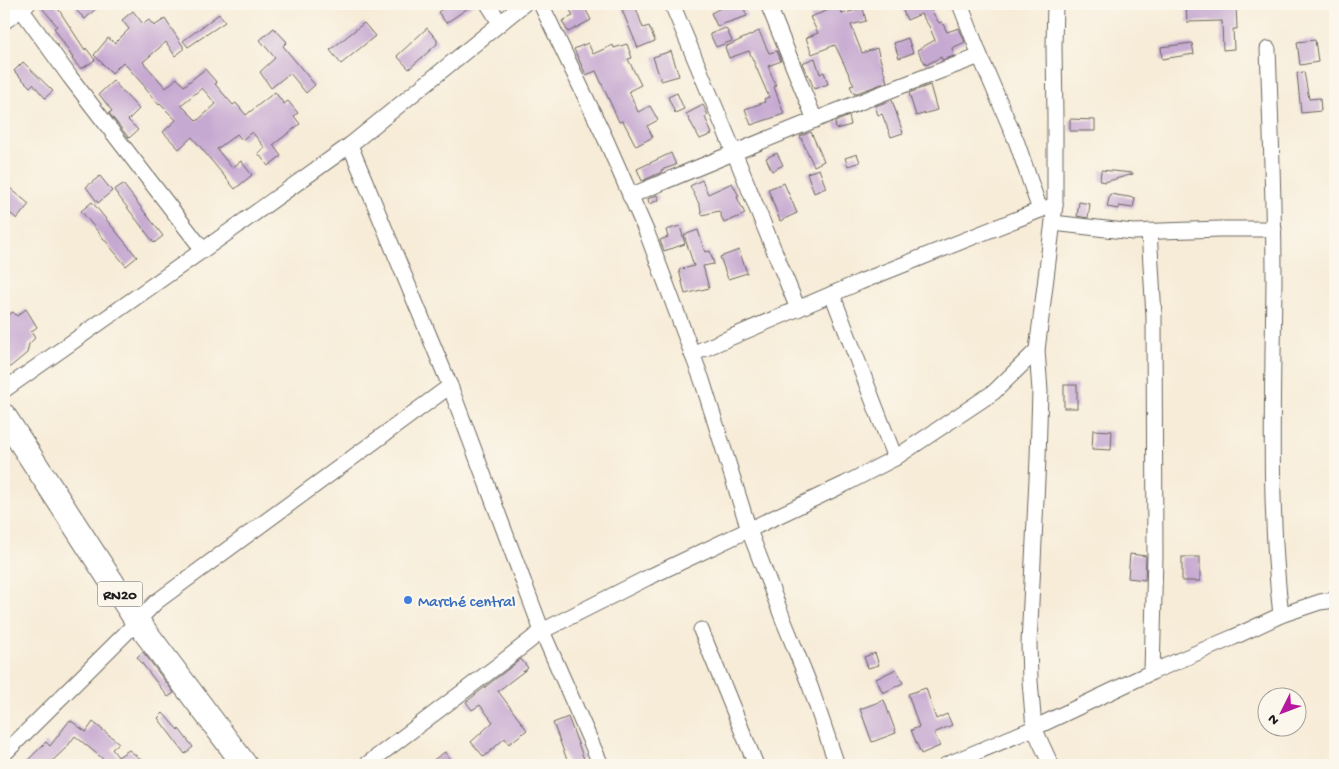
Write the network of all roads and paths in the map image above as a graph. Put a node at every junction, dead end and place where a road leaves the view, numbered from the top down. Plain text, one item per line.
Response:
1 (488, 4) edge
2 (524, 4) edge
3 (541, 4) edge
4 (672, 4) edge
5 (768, 4) edge
6 (960, 4) edge
7 (1055, 4) edge
8 (24, 6) edge
9 (4, 22) edge
10 (500, 23) junction
11 (1268, 49) dead end
12 (980, 56) junction
13 (815, 120) junction
14 (350, 145) junction
15 (734, 152) junction
16 (630, 196) junction
17 (1047, 208) junction
18 (1052, 223) junction
19 (1274, 229) junction
20 (1149, 231) junction
21 (202, 250) junction
22 (832, 294) junction
23 (798, 309) junction
24 (1037, 350) junction
25 (692, 354) junction
26 (450, 386) junction
27 (4, 390) edge
28 (4, 416) edge
29 (895, 458) junction
30 (749, 530) junction
31 (1335, 600) edge
32 (1281, 615) junction
33 (137, 621) junction
34 (701, 630) dead end
35 (542, 631) junction
36 (1152, 672) junction
37 (1034, 728) junction
38 (4, 754) edge
39 (245, 765) edge
40 (366, 765) edge
41 (601, 765) edge
42 (756, 765) edge
43 (837, 765) edge
44 (946, 765) edge
45 (1051, 765) edge

1 - 10 street
2 - 10 street
3 - 16 street
4 - 15 street
5 - 13 street
6 - 12 street
7 - 17 street
8 - 9 street
8 - 21 street
10 - 14 street
11 - 19 street
12 - 13 street
12 - 17 street
13 - 15 street
14 - 21 street
14 - 26 street
15 - 16 street
15 - 23 street
16 - 25 street
17 - 18 street
17 - 22 street
18 - 20 street
18 - 24 street
19 - 20 street
19 - 32 street
20 - 36 street
21 - 27 street
22 - 23 street
22 - 29 street
23 - 25 street
24 - 29 street
24 - 37 street
25 - 30 street
26 - 33 street
26 - 35 street
28 - 33 main road, RN20
29 - 30 street
30 - 35 street
30 - 43 street
31 - 32 street
32 - 36 street
33 - 38 street
33 - 39 main road, RN20
34 - 42 street
35 - 40 street
35 - 41 street
36 - 37 street
37 - 44 street
37 - 45 street

